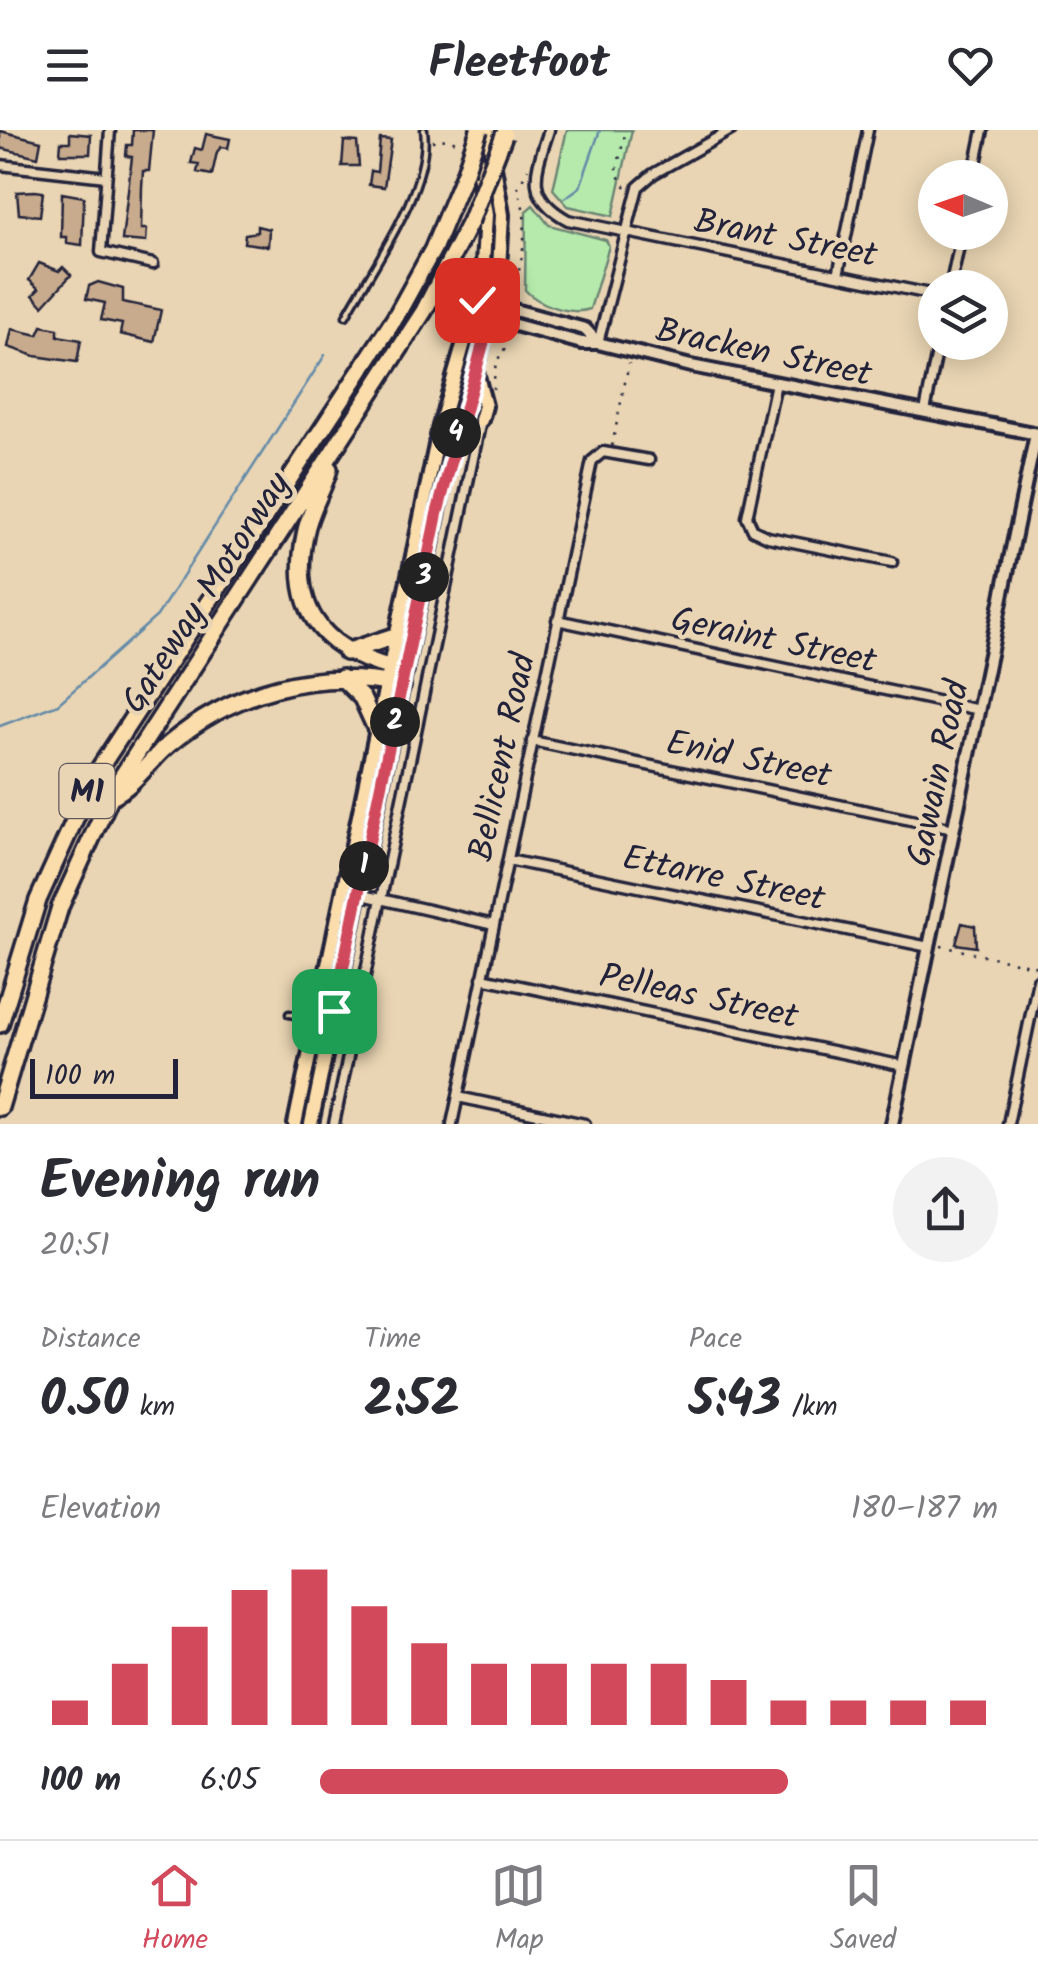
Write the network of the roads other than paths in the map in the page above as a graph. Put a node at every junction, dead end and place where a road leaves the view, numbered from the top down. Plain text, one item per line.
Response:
1 (110, 130) edge
2 (424, 130) edge
3 (471, 130) edge
4 (479, 130) edge
5 (550, 130) edge
6 (731, 130) edge
7 (868, 130) edge
8 (983, 130) edge
9 (499, 132) edge
10 (977, 160) edge
11 (0, 165) edge
12 (106, 177) junction
13 (626, 232) junction
14 (153, 264) dead end
15 (838, 275) junction
16 (918, 291) edge
17 (476, 307) junction
18 (492, 310) junction
19 (346, 316) dead end
20 (598, 342) junction
21 (935, 360) edge
22 (475, 368) junction
23 (776, 383) junction
24 (925, 411) junction
25 (481, 420) joint
26 (1037, 434) edge
27 (330, 455) junction
28 (650, 460) dead end
29 (892, 562) dead end
30 (557, 620) junction
31 (396, 636) junction
32 (346, 652) junction
33 (395, 677) junction
34 (342, 678) junction
35 (979, 710) junction
36 (376, 729) junction
37 (532, 740) junction
38 (110, 797) junction
39 (954, 829) junction
40 (508, 860) junction
41 (358, 896) junction
42 (381, 903) junction
43 (340, 906) junction
44 (354, 912) junction
45 (494, 925) junction
46 (935, 947) junction
47 (482, 978) junction
48 (1038, 980) edge
49 (334, 1011) junction
50 (289, 1014) dead end
51 (317, 1019) junction
52 (0, 1024) edge
53 (904, 1066) junction
54 (458, 1097) junction
55 (0, 1107) edge
56 (295, 1124) edge
57 (310, 1124) edge
58 (334, 1124) edge
59 (452, 1124) edge
60 (585, 1124) edge
61 (892, 1124) edge
62 (1008, 1124) edge

1 - 12 street
2 - 19 lane
3 - 17 main road
4 - 52 highway, Gateway Motorway / M1, bridge
5 - 13 street, Brant Street
6 - 13 street
7 - 15 street
8 - 10 street
9 - 18 main road
9 - 27 highway, Gateway Motorway / M1, bridge
11 - 12 street
12 - 14 street
13 - 15 street, Brant Street
13 - 20 street
15 - 16 street, Brant Street
17 - 18 street, Bracken Street
17 - 31 main road
18 - 20 street, Bracken Street
18 - 22 main road
20 - 23 street, Bracken Street
21 - 24 street
22 - 25 main road
22 - 33 main road
23 - 24 street, Bracken Street
23 - 29 street
24 - 26 street, Bracken Street
25 - 42 street
26 - 35 street, Gawain Road
27 - 32 highway
27 - 38 highway, Gateway Motorway / M1
28 - 30 street, Bellicent Road
30 - 35 street, Geraint Street
30 - 37 street, Bellicent Road
31 - 32 highway
31 - 33 main road
32 - 33 highway
33 - 34 highway
33 - 36 main road
33 - 41 main road
34 - 36 highway
34 - 38 highway
35 - 39 street, Gawain Road
36 - 43 main road
37 - 39 street, Enid Street
37 - 40 street, Bellicent Road
38 - 55 highway, Gateway Motorway / M1
39 - 46 street, Gawain Road
40 - 45 street, Bellicent Road
40 - 46 street, Ettarre Street
41 - 42 street
41 - 43 street
41 - 44 main road
42 - 44 street
42 - 45 street
42 - 58 street
43 - 51 main road
44 - 49 main road
45 - 47 street, Bellicent Road
46 - 53 street, Gawain Road
47 - 53 street, Pelleas Street
47 - 54 street, Bellicent Road
48 - 62 street
49 - 51 lane
49 - 57 main road
50 - 51 lane
51 - 56 main road
53 - 61 street, Gawain Road
54 - 59 street, Bellicent Road
54 - 60 street

